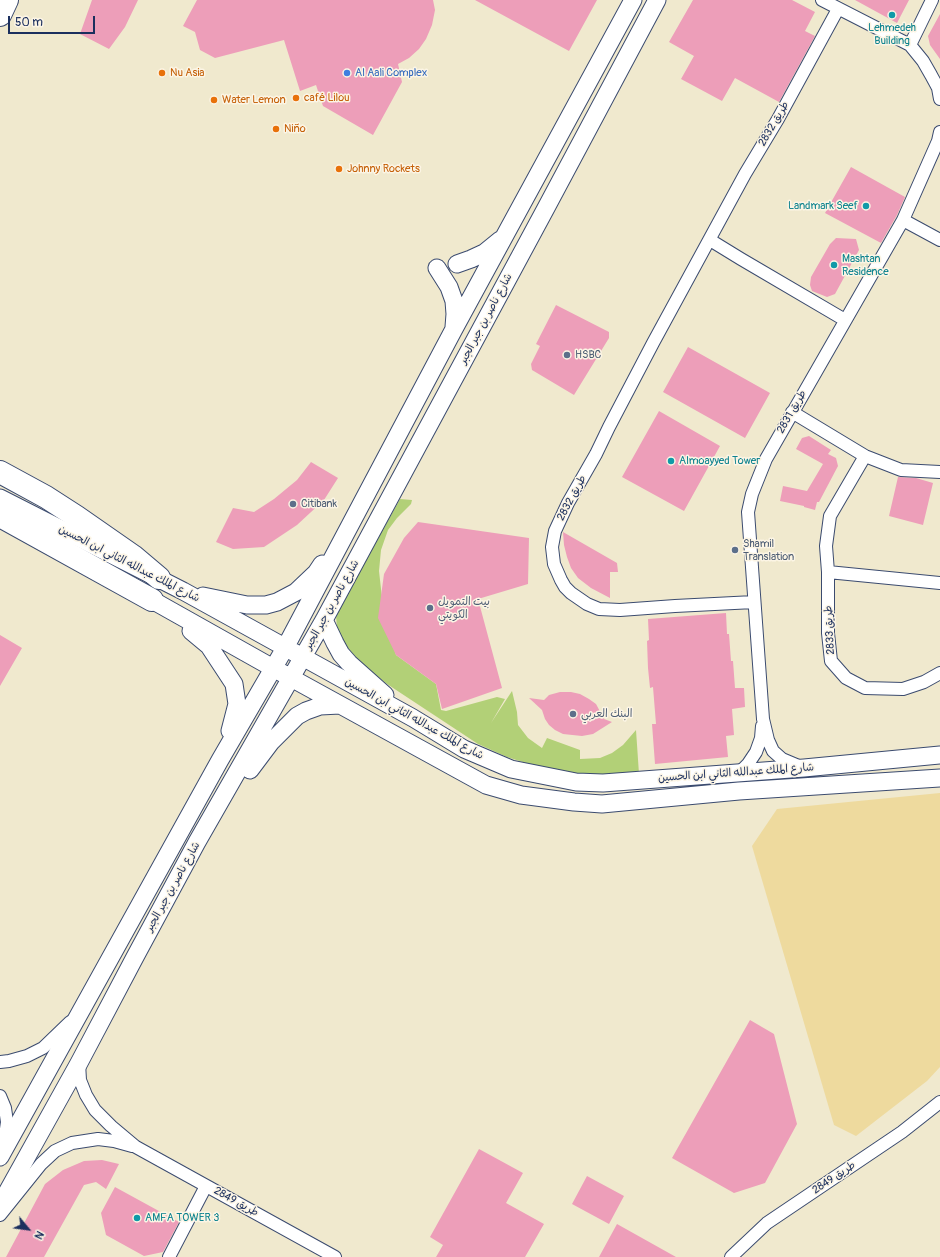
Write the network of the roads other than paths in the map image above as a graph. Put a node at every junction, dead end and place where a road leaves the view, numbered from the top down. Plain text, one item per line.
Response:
1 (6, 0) edge
2 (633, 0) edge
3 (657, 0) edge
4 (822, 0) edge
5 (932, 0) edge
6 (838, 9) junction
7 (0, 14) edge
8 (910, 45) junction
9 (940, 99) edge
10 (940, 132) edge
11 (903, 220) junction
12 (506, 234) junction
13 (710, 240) junction
14 (940, 240) edge
15 (457, 264) dead end
16 (438, 268) dead end
17 (845, 320) junction
18 (454, 328) junction
19 (792, 412) junction
20 (865, 456) junction
21 (0, 472) edge
22 (940, 472) edge
23 (0, 498) edge
24 (0, 516) edge
25 (352, 522) junction
26 (828, 572) junction
27 (159, 578) junction
28 (940, 583) edge
29 (183, 591) junction
30 (152, 600) junction
31 (754, 602) junction
32 (324, 620) junction
33 (285, 648) junction
34 (303, 657) junction
35 (274, 668) junction
36 (940, 673) edge
37 (291, 678) junction
38 (340, 705) junction
39 (413, 718) junction
40 (763, 719) junction
41 (940, 755) edge
42 (220, 760) junction
43 (804, 768) junction
44 (740, 772) junction
45 (940, 778) edge
46 (217, 810) junction
47 (80, 1013) junction
48 (0, 1062) edge
49 (79, 1062) junction
50 (0, 1096) edge
51 (940, 1102) edge
52 (136, 1147) junction
53 (1, 1154) edge
54 (206, 1186) junction
55 (0, 1205) edge
56 (0, 1215) edge
57 (169, 1257) edge
58 (335, 1257) edge
59 (731, 1257) edge

1 - 7 highway
2 - 12 main road, شارع ناصر بن جبر الجبر
3 - 32 main road, شارع ناصر بن جبر الجبر
4 - 6 street
5 - 8 street
6 - 8 street
6 - 13 street, طريق 2832
8 - 9 street
10 - 11 street, طريق 2831
11 - 14 street
11 - 17 street, طريق 2831
12 - 15 main road
12 - 18 main road, شارع ناصر بن جبر الجبر
13 - 17 street
13 - 31 street, طريق 2832
16 - 18 main road
17 - 19 street, طريق 2831
18 - 25 main road, شارع ناصر بن جبر الجبر
19 - 20 street
19 - 31 street, طريق 2831
20 - 22 street
20 - 26 street, طريق 2833
21 - 27 highway
23 - 27 main road, شارع الملك عبدالله الثاني ابن الحسين
24 - 30 highway
25 - 29 main road
25 - 33 main road, شارع ناصر بن جبر الجبر
26 - 28 street
26 - 36 street, طريق 2833
27 - 29 main road, شارع الملك عبدالله الثاني ابن الحسين
29 - 33 main road, شارع الملك عبدالله الثاني ابن الحسين
30 - 35 main road, شارع الملك عبدالله الثاني ابن الحسين
30 - 42 main road
31 - 40 street, طريق 2831
32 - 34 main road, شارع ناصر بن جبر الجبر
32 - 39 main road
33 - 34 main road, شارع الملك عبدالله الثاني ابن الحسين
33 - 35 main road, شارع ناصر بن جبر الجبر
34 - 37 main road, شارع ناصر بن جبر الجبر
34 - 39 main road, شارع الملك عبدالله الثاني ابن الحسين
35 - 37 main road, شارع الملك عبدالله الثاني ابن الحسين
35 - 42 main road, شارع ناصر بن جبر الجبر
37 - 38 main road, شارع الملك عبدالله الثاني ابن الحسين
37 - 46 main road, شارع ناصر بن جبر الجبر
38 - 45 main road, شارع الملك عبدالله الثاني ابن الحسين
38 - 46 main road
39 - 44 main road, شارع الملك عبدالله الثاني ابن الحسين
40 - 43 street, طريق 2831
40 - 44 street, طريق 2831
41 - 43 main road, شارع الملك عبدالله الثاني ابن الحسين
42 - 47 main road, شارع ناصر بن جبر الجبر
43 - 44 main road, شارع الملك عبدالله الثاني ابن الحسين
46 - 49 main road, شارع ناصر بن جبر الجبر
47 - 48 street
47 - 53 main road, شارع ناصر بن جبر الجبر
49 - 52 street, طريق 2849
49 - 55 main road, شارع ناصر بن جبر الجبر
50 - 53 street
51 - 59 street, طريق 2849
52 - 54 street, طريق 2849
52 - 56 street, طريق 2849
54 - 57 street
54 - 58 street, طريق 2849

